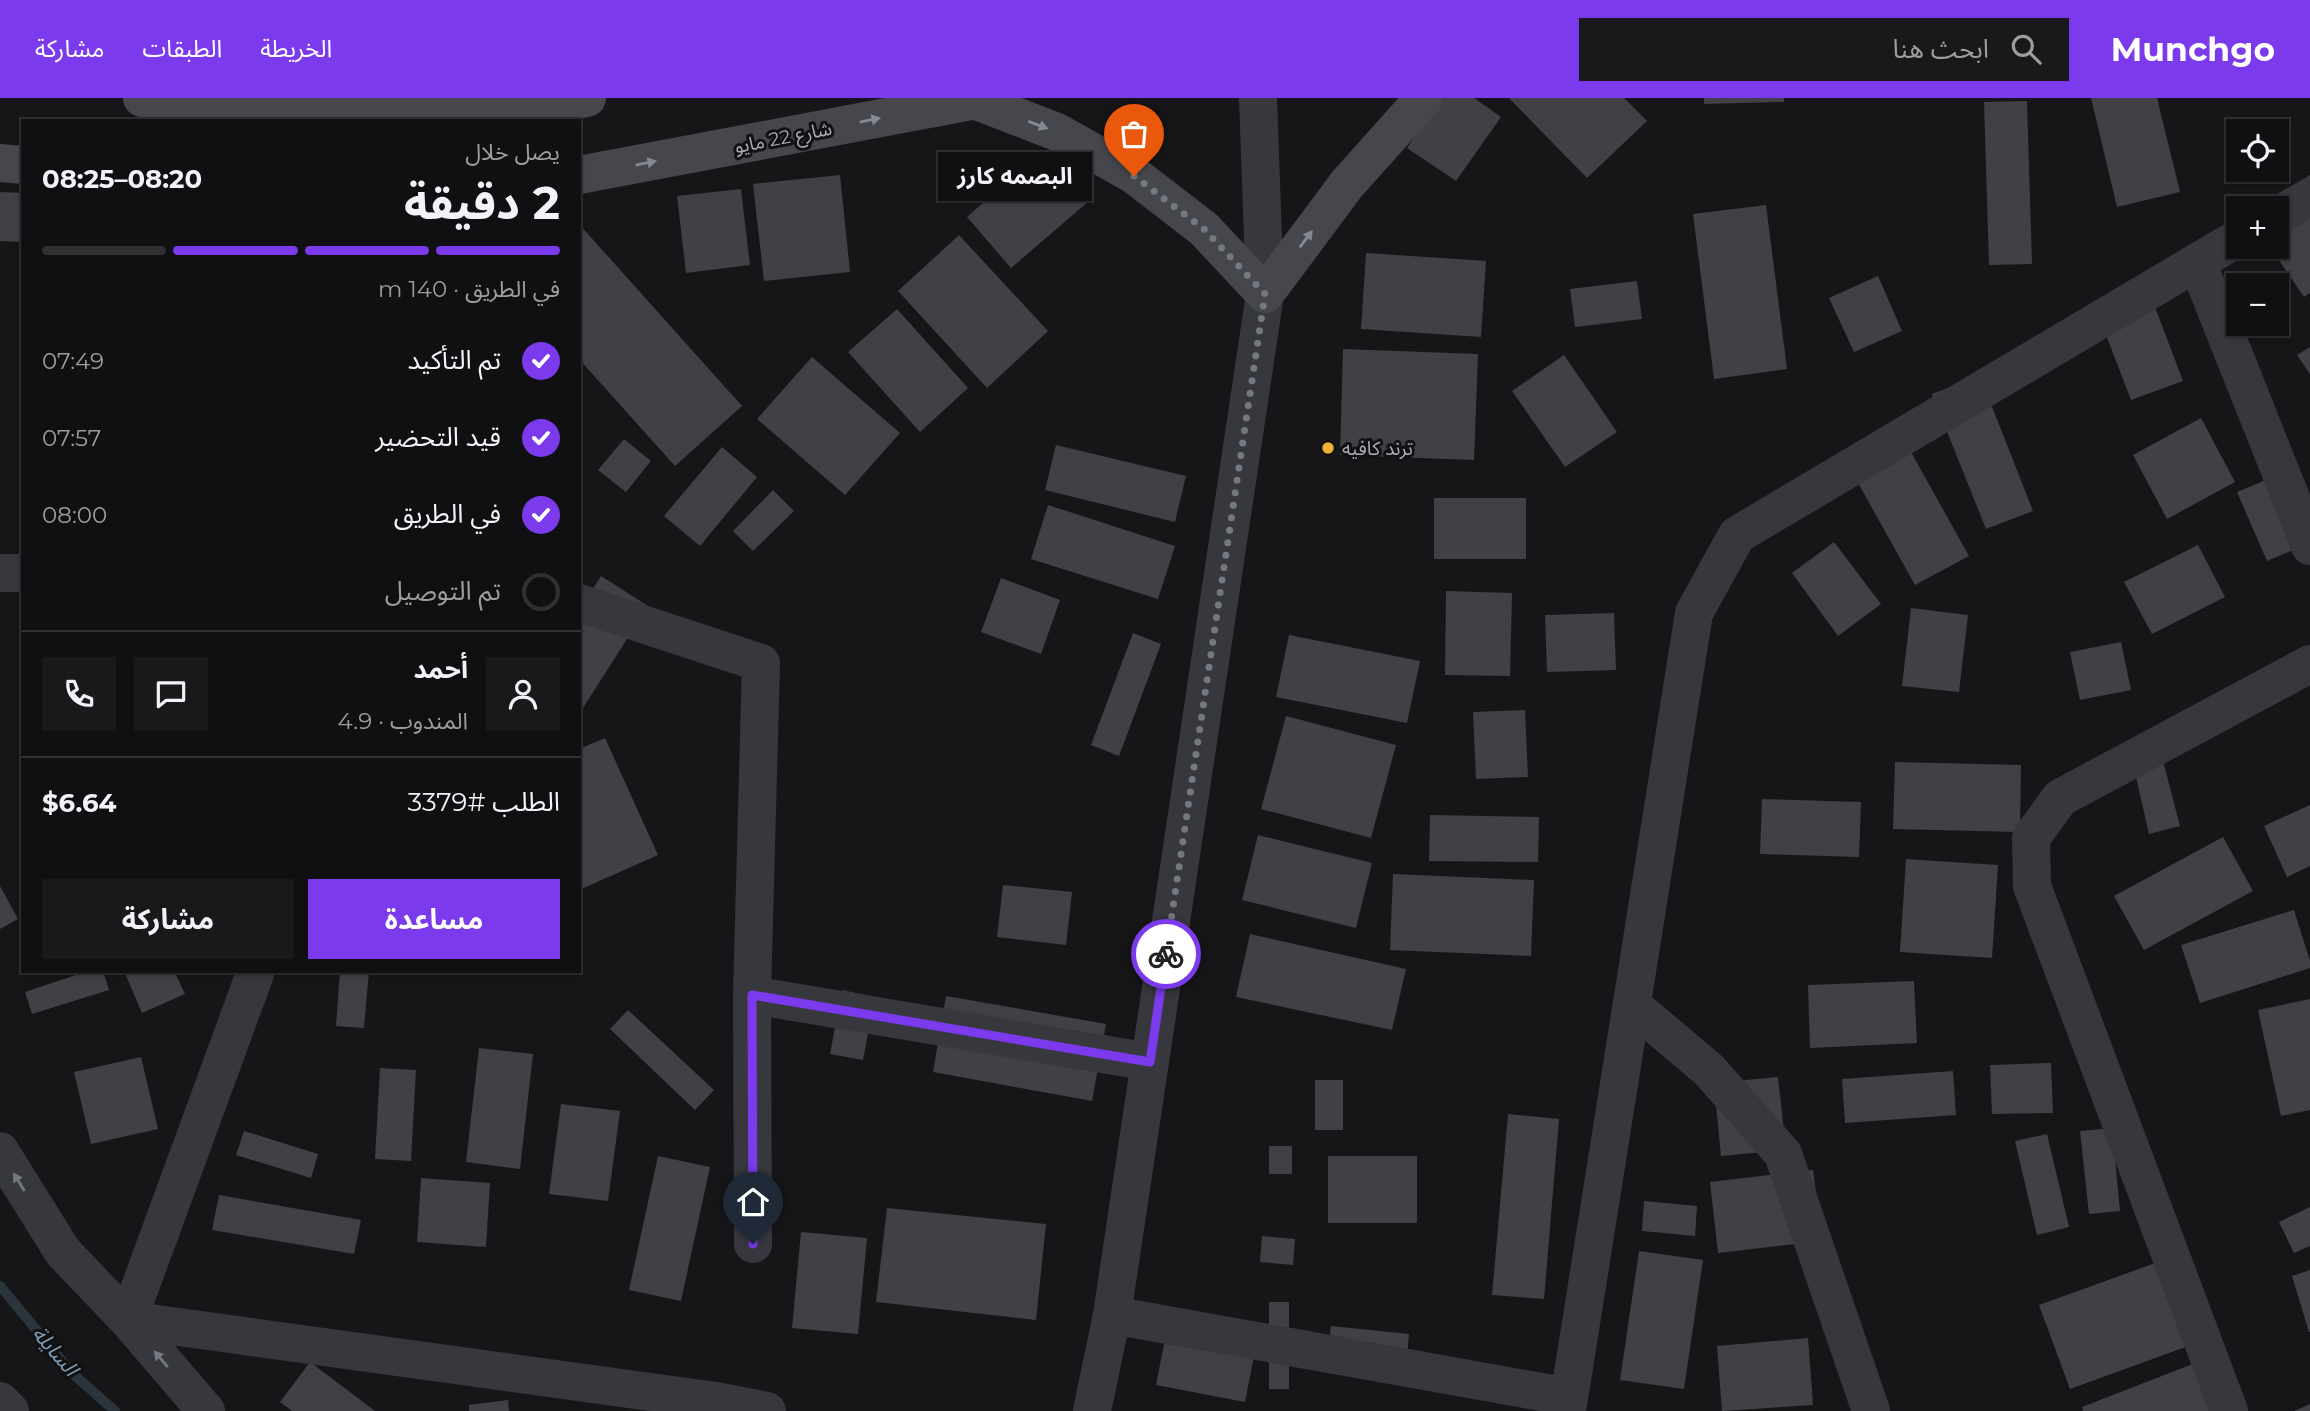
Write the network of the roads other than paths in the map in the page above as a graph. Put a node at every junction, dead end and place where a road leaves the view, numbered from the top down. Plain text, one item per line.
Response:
1 (142, 98) edge
2 (587, 98) edge
3 (1258, 98) edge
4 (1424, 98) edge
5 (980, 99) edge
6 (363, 106) edge
7 (0, 163) edge
8 (21, 165) edge
9 (581, 175) edge
10 (2310, 197) edge
11 (2289, 209) edge
12 (2226, 245) edge
13 (2197, 262) junction
14 (1265, 294) junction
15 (2310, 546) edge
16 (0, 573) edge
17 (21, 573) edge
18 (581, 604) edge
19 (2310, 664) edge
20 (255, 973) edge
21 (752, 995) junction
22 (1632, 1005) junction
23 (1150, 1062) junction
24 (0, 1151) edge
25 (753, 1244) dead end
26 (1112, 1315) junction
27 (128, 1320) junction
28 (0, 1401) edge
29 (1568, 1404) edge
30 (715, 1406) edge
31 (10, 1411) edge
32 (205, 1411) edge
33 (767, 1411) edge
34 (1092, 1411) edge
35 (1871, 1411) edge
36 (2229, 1411) edge

1 - 6 main road
2 - 6 main road
3 - 14 street
14 -> 4 main road
9 -> 5 main road, شارع 22 مايو
5 -> 14 main road
7 - 8 main road
10 - 11 street
12 - 13 street
13 - 15 street
13 - 22 street
14 - 23 street
16 - 17 street
18 - 21 street
19 - 36 street
20 - 27 street
21 - 23 street
21 - 25 street
22 - 29 street
22 - 35 street
23 - 26 street
27 -> 24 street
26 - 29 street
26 - 34 street
27 - 30 street
32 -> 27 street
28 - 31 street
30 - 33 street

